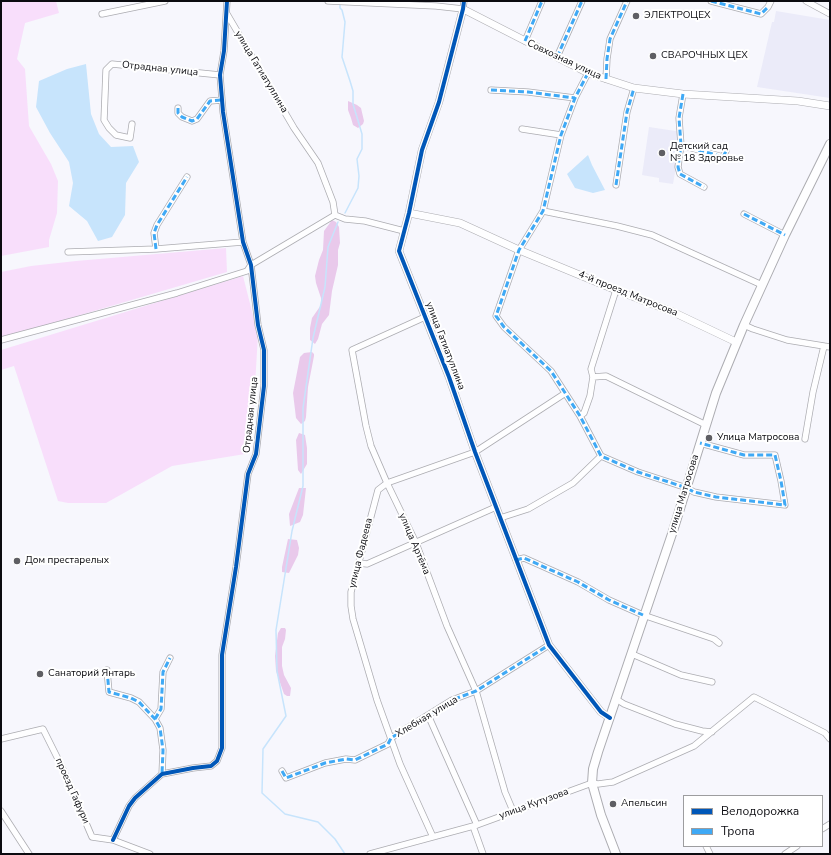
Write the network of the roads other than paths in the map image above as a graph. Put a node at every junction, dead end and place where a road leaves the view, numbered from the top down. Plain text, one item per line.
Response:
1 (165, 1) edge
2 (227, 1) edge
3 (328, 1) edge
4 (464, 1) edge
5 (542, 1) edge
6 (582, 1) edge
7 (627, 1) edge
8 (711, 1) edge
9 (771, 1) edge
10 (806, 1) edge
11 (463, 10) junction
12 (102, 14) dead end
13 (226, 14) junction
14 (830, 14) edge
15 (525, 41) junction
16 (557, 57) junction
17 (588, 73) junction
18 (220, 75) junction
19 (606, 79) junction
20 (634, 88) junction
21 (491, 90) dead end
22 (683, 94) junction
23 (575, 98) junction
24 (222, 100) junction
25 (830, 106) edge
26 (178, 108) dead end
27 (132, 124) dead end
28 (522, 129) dead end
29 (561, 135) junction
30 (830, 144) edge
31 (681, 145) junction
32 (726, 151) dead end
33 (186, 177) dead end
34 (616, 185) dead end
35 (704, 186) dead end
36 (543, 211) junction
37 (409, 213) junction
38 (744, 214) dead end
39 (335, 216) junction
40 (404, 230) junction
41 (785, 235) junction
42 (243, 242) junction
43 (156, 249) junction
44 (519, 250) junction
45 (68, 252) dead end
46 (251, 265) junction
47 (762, 285) junction
48 (616, 290) junction
49 (425, 316) junction
50 (744, 325) junction
51 (1, 340) edge
52 (736, 342) junction
53 (827, 347) edge
54 (593, 377) junction
55 (564, 394) junction
56 (580, 416) junction
57 (706, 425) junction
58 (805, 439) dead end
59 (700, 443) junction
60 (475, 452) junction
61 (601, 456) junction
62 (387, 483) junction
63 (687, 488) junction
64 (496, 507) junction
65 (500, 518) junction
66 (416, 543) junction
67 (516, 560) junction
68 (358, 563) junction
69 (643, 615) junction
70 (719, 643) dead end
71 (549, 645) junction
72 (632, 654) junction
73 (170, 658) dead end
74 (108, 670) dead end
75 (712, 682) dead end
76 (476, 691) junction
77 (616, 699) junction
78 (428, 715) junction
79 (610, 718) junction
80 (155, 719) junction
81 (712, 732) junction
82 (391, 738) junction
83 (1, 739) edge
84 (830, 740) edge
85 (282, 772) dead end
86 (162, 774) junction
87 (592, 783) junction
88 (1, 811) edge
89 (513, 811) junction
90 (475, 826) junction
91 (433, 837) junction
92 (113, 840) junction
93 (795, 847) edge
94 (29, 854) edge
95 (150, 854) edge
96 (370, 854) edge
97 (483, 854) edge
98 (616, 854) edge
99 (785, 854) edge

1 - 12 street
2 - 13 street, Отрадная улица
3 - 11 street, Совхозная улица
4 - 11 street, улица Гатиатуллина
5 - 15 street
6 - 16 street
7 - 19 street
8 - 9 street
10 - 14 street
11 - 15 street, Совхозная улица
11 - 37 street, улица Гатиатуллина
13 - 18 street, Отрадная улица
13 - 39 street, улица Гатиатуллина
15 - 16 street, Совхозная улица
16 - 17 street, Совхозная улица
17 - 19 street, Совхозная улица
17 - 23 street
18 - 24 street, Отрадная улица
18 - 27 street, Отрадная улица
19 - 20 street, Совхозная улица
20 - 22 street, Совхозная улица
20 - 34 street
21 - 23 street
22 - 25 street, Совхозная улица
22 - 31 street
23 - 29 street
24 - 26 street
24 - 42 street, Отрадная улица
28 - 29 street
29 - 36 street
30 - 41 main road, улица Матросова
31 - 32 street
31 - 35 street
33 - 43 street
36 - 44 street
36 - 47 street
37 - 40 street, улица Гатиатуллина
37 - 44 street, 4-й проезд Матросова
38 - 41 street
39 - 40 street
39 - 46 street
40 - 49 street, улица Гатиатуллина
41 - 47 main road, улица Матросова
42 - 43 street
42 - 46 street, Отрадная улица
43 - 45 street
44 - 48 street, 4-й проезд Матросова
44 - 55 street
46 - 51 street
46 - 86 street, Отрадная улица
47 - 50 main road, улица Матросова
48 - 52 street, 4-й проезд Матросова
48 - 54 street
49 - 60 street, улица Гатиатуллина
49 - 62 street, улица Артёма
50 - 52 main road, улица Матросова
50 - 53 street
52 - 57 main road, улица Матросова
53 - 58 street
54 - 56 street
54 - 57 street
55 - 56 street
55 - 60 street
56 - 61 street
57 - 59 main road, улица Матросова
59 - 63 main road, улица Матросова
59 - 63 street
60 - 62 street
60 - 64 street, улица Гатиатуллина
61 - 63 street
61 - 65 street
62 - 66 street, улица Артёма
62 - 68 street, улица Фадеева
63 - 69 main road, улица Матросова
64 - 65 street, улица Гатиатуллина
64 - 66 street
65 - 67 street, улица Гатиатуллина
66 - 68 street
66 - 76 street, улица Артёма
67 - 69 street
67 - 71 street, улица Гатиатуллина
68 - 82 street, улица Фадеева
69 - 70 street
69 - 72 main road, улица Матросова
71 - 76 street, Хлебная улица
71 - 79 street, улица Гатиатуллина
72 - 75 street
72 - 77 main road, улица Матросова
73 - 80 street
74 - 80 street
76 - 78 street, Хлебная улица
76 - 89 street, улица Артёма
77 - 79 main road, улица Матросова
77 - 81 street
78 - 82 street, Хлебная улица
78 - 90 street
79 - 87 main road, улица Матросова
80 - 86 street
81 - 84 street, улица Кутузова
81 - 87 street, улица Кутузова
82 - 85 street, Хлебная улица
82 - 91 street, улица Фадеева
83 - 92 street, проезд Гафури
86 - 92 street
87 - 89 street, улица Кутузова
87 - 98 main road, улица Матросова
88 - 94 street
89 - 90 street, улица Кутузова
90 - 91 street, улица Кутузова
90 - 97 street
91 - 96 street, улица Кутузова
92 - 95 street, проезд Гафури
93 - 99 street

